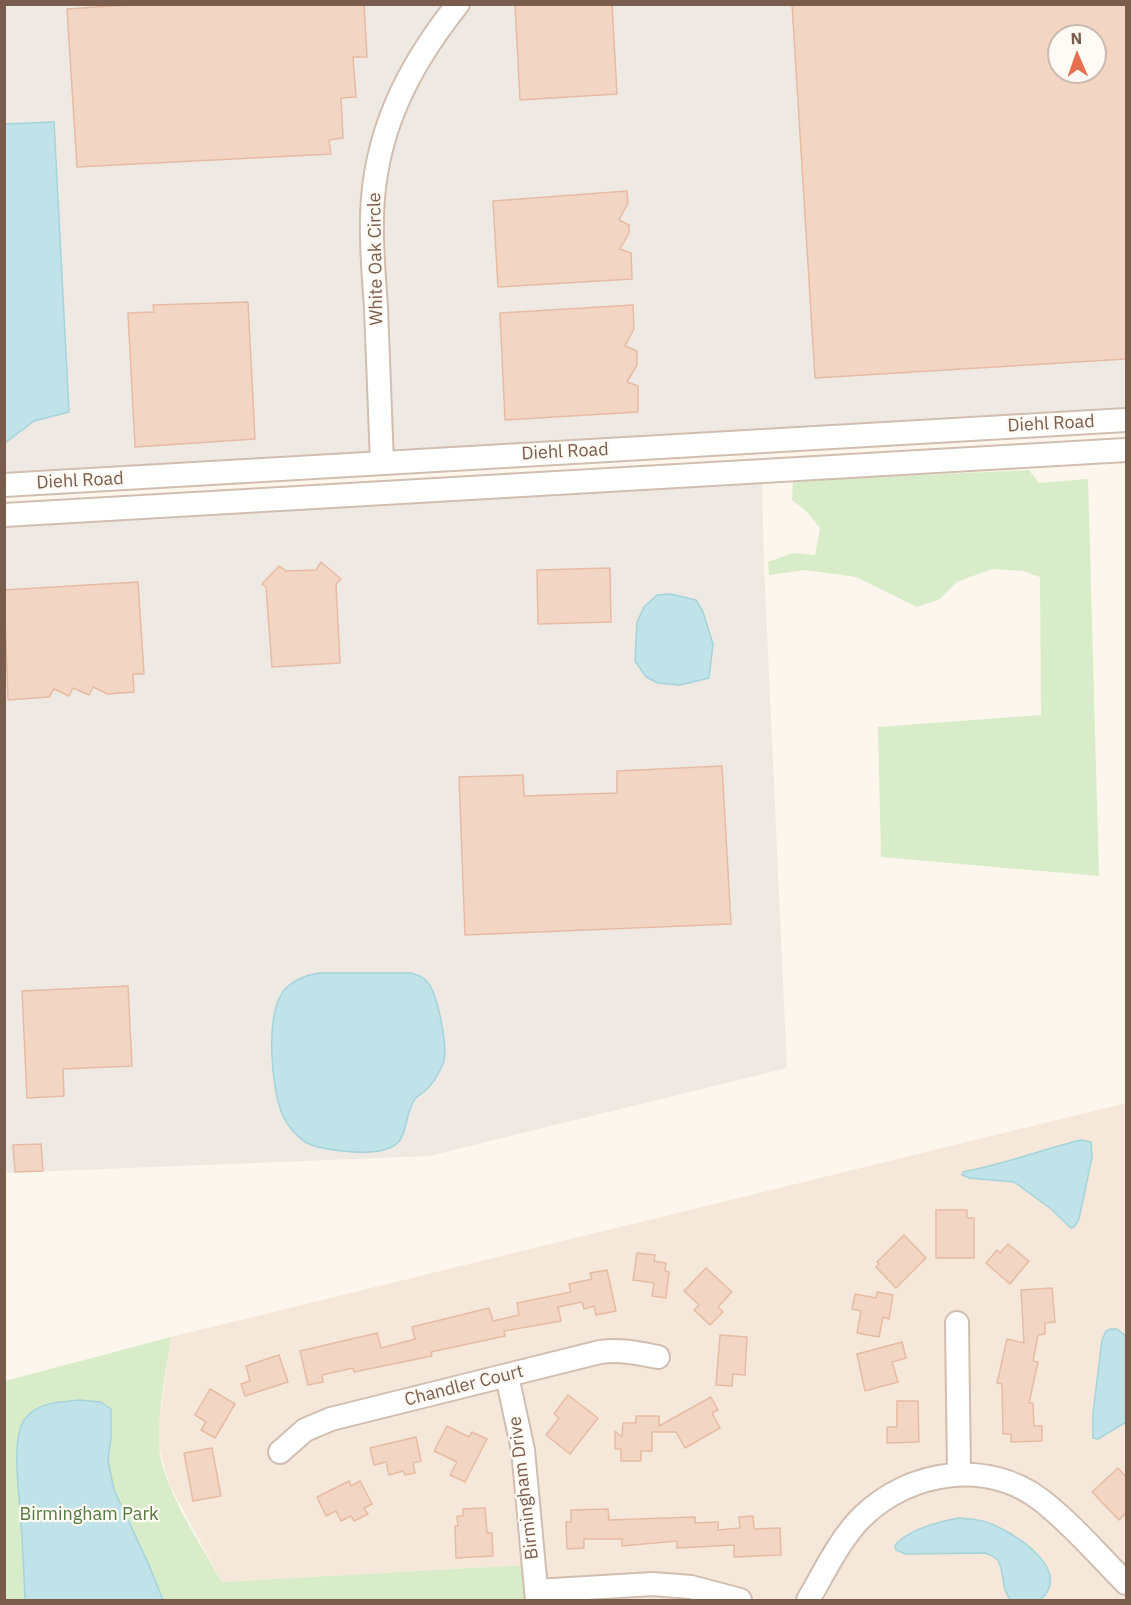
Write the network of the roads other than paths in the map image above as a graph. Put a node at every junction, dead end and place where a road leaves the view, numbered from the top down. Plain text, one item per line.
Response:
1 (458, 4) edge
2 (1126, 420) edge
3 (1126, 450) edge
4 (382, 463) junction
5 (4, 485) edge
6 (4, 515) edge
7 (957, 1323) dead end
8 (658, 1357) dead end
9 (507, 1376) junction
10 (280, 1452) dead end
11 (959, 1474) junction
12 (1126, 1583) edge
13 (536, 1596) edge
14 (740, 1600) edge
15 (808, 1600) edge

1 - 4 street, White Oak Circle
2 - 4 street, Diehl Road
3 - 6 street, Diehl Road
4 - 5 street, Diehl Road
7 - 11 street
8 - 9 street, Chandler Court
9 - 10 street, Chandler Court
9 - 13 street, Birmingham Drive
11 - 12 street
11 - 15 street
13 - 14 street

